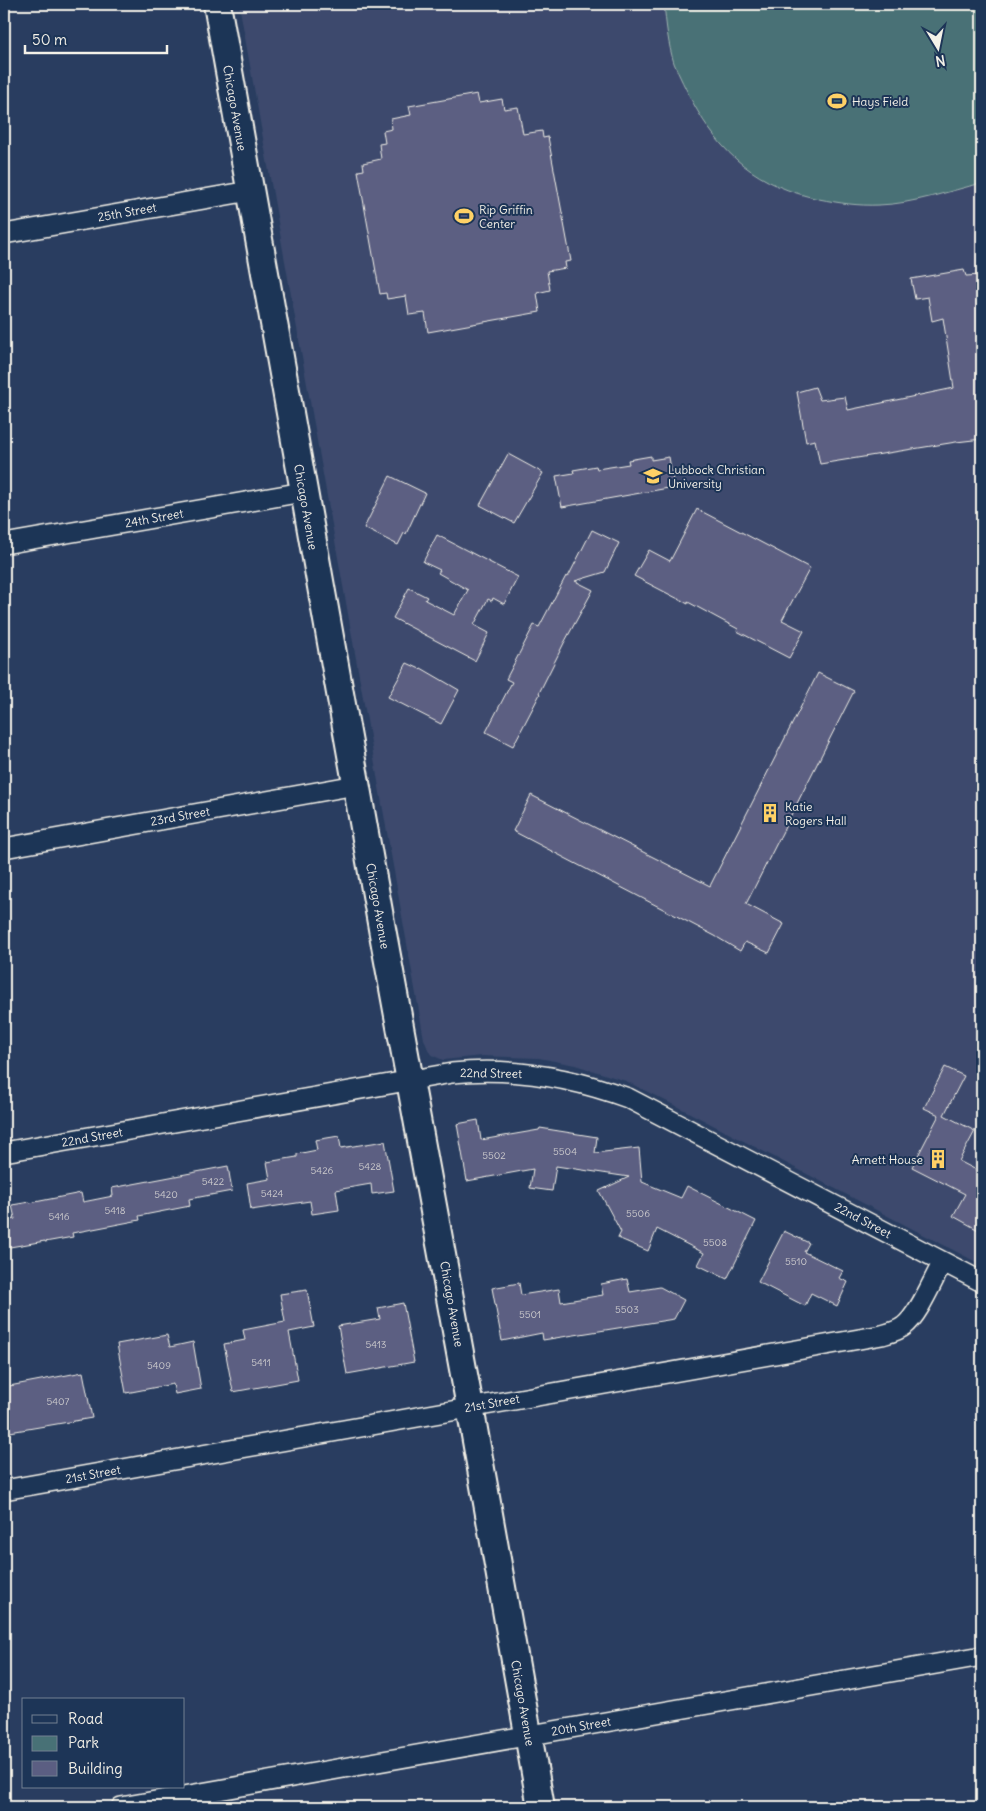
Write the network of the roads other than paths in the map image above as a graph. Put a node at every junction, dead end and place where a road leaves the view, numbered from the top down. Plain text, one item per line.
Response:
1 (216, 4) edge
2 (250, 191) junction
3 (4, 234) edge
4 (303, 492) junction
5 (4, 544) edge
6 (356, 785) junction
7 (4, 848) edge
8 (410, 1080) junction
9 (4, 1152) edge
10 (943, 1262) junction
11 (982, 1282) edge
12 (470, 1407) junction
13 (4, 1490) edge
14 (982, 1656) edge
15 (529, 1736) junction
16 (121, 1807) edge
17 (541, 1807) edge

1 - 2 street, Chicago Avenue
2 - 3 street, 25th Street
2 - 4 street, Chicago Avenue
4 - 5 street, 24th Street
4 - 6 street, Chicago Avenue
6 - 7 street, 23rd Street
6 - 8 street, Chicago Avenue
8 - 9 street, 22nd Street
8 - 10 street, 22nd Street
8 - 12 street, Chicago Avenue
10 - 11 street, 22nd Street
10 - 12 street, 21st Street
12 - 13 street, 21st Street
12 - 15 street, Chicago Avenue
14 - 15 street, 20th Street
15 - 16 street, 20th Street
15 - 17 street, Chicago Avenue

